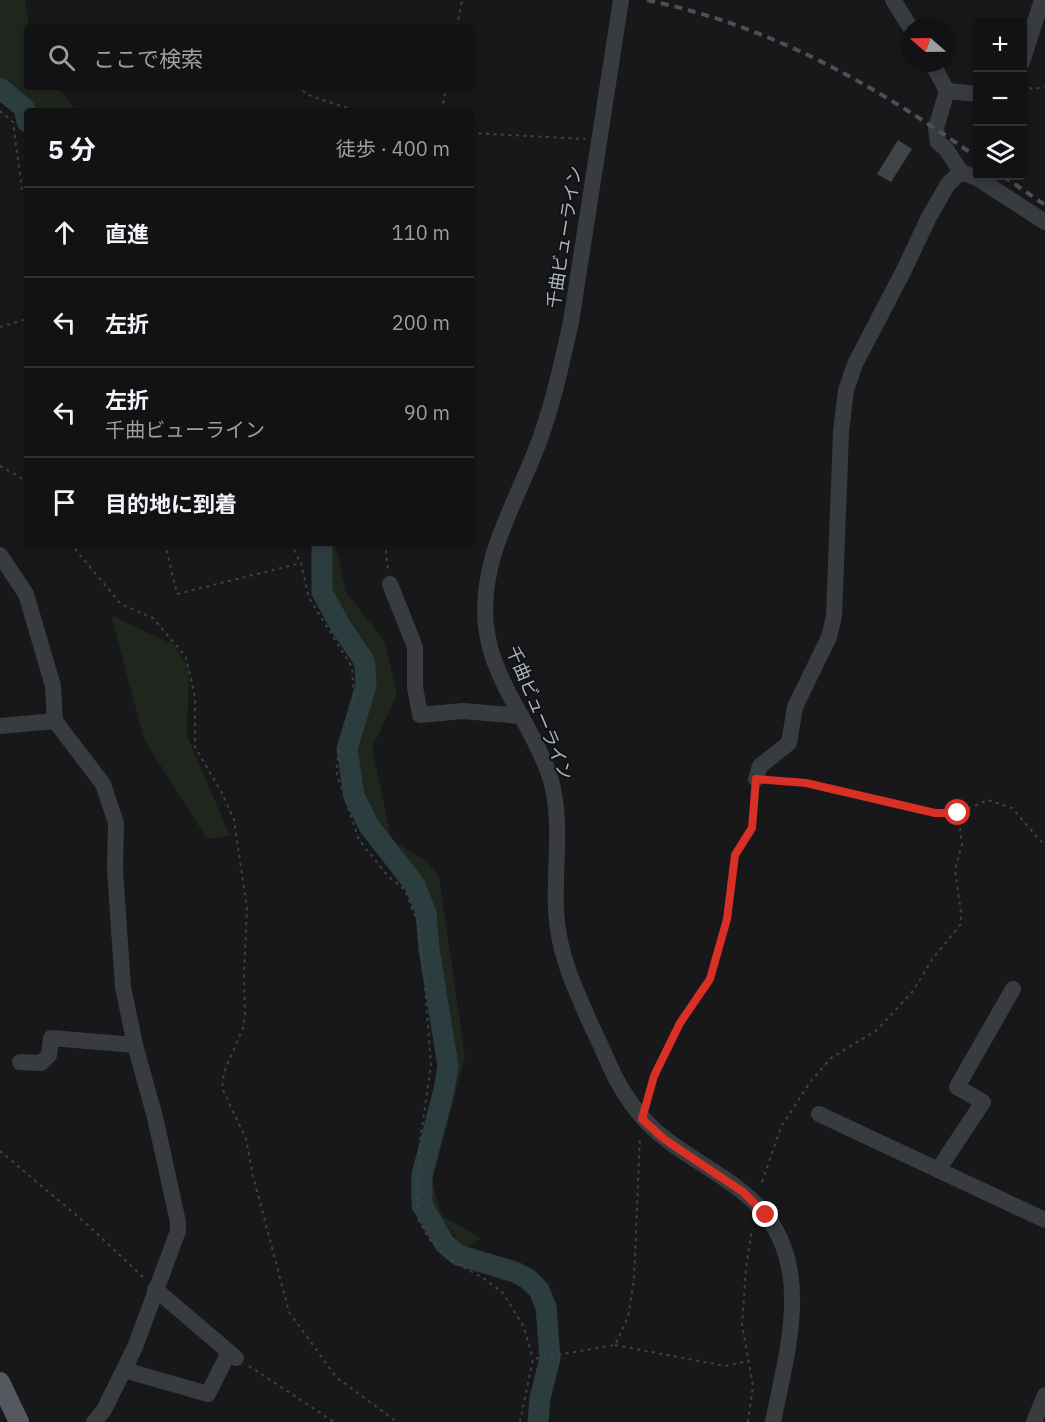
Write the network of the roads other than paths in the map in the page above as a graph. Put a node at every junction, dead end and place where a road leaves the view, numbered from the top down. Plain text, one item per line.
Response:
1 (621, 0) edge
2 (893, 0) edge
3 (1042, 0) edge
4 (904, 18) edge
5 (1027, 49) edge
6 (937, 72) edge
7 (947, 92) junction
8 (973, 94) edge
9 (961, 172) junction
10 (1045, 222) edge
11 (0, 555) edge
12 (390, 584) road end
13 (521, 716) junction
14 (55, 721) junction
15 (0, 726) edge
16 (756, 779) road end
17 (1013, 988) dead end
18 (135, 1045) junction
19 (20, 1062) dead end
20 (819, 1114) dead end
21 (938, 1170) junction
22 (1045, 1220) edge
23 (155, 1289) junction
24 (124, 1370) junction
25 (0, 1382) edge
26 (1045, 1395) edge
27 (19, 1422) edge
28 (94, 1422) edge
29 (773, 1422) edge
30 (1035, 1422) edge

1 - 13 street, 千曲ビューライン
2 - 4 street
3 - 5 street
6 - 7 street
7 - 8 street
7 - 9 street
9 - 10 street
9 - 16 street
11 - 14 street
12 - 13 street
13 - 29 street, 千曲ビューライン
14 - 15 street
14 - 18 street
17 - 21 street
18 - 19 street
18 - 23 street
20 - 21 street
21 - 22 street
23 - 24 street
23 - 24 street
24 - 28 street
25 - 27 main road
26 - 30 street

